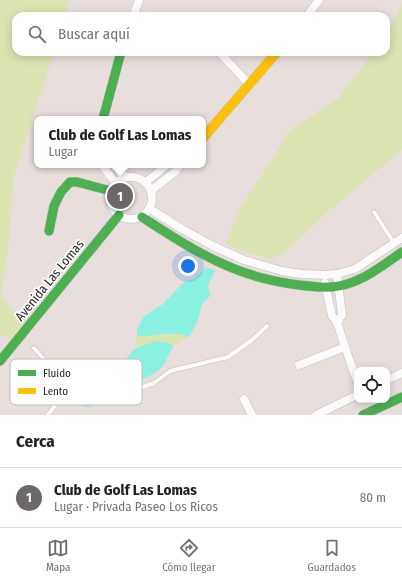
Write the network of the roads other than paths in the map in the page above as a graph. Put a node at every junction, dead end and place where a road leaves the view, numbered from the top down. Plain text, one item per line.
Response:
1 (139, 0) edge
2 (319, 0) edge
3 (134, 12) edge
4 (310, 12) edge
5 (120, 56) edge
6 (223, 56) edge
7 (274, 56) edge
8 (249, 84) junction
9 (104, 116) edge
10 (206, 135) edge
11 (104, 168) edge
12 (118, 168) edge
13 (163, 168) edge
14 (178, 168) edge
15 (127, 177) junction
16 (146, 182) junction
17 (112, 189) junction
18 (152, 190) junction
19 (150, 209) junction
20 (374, 212) dead end
21 (119, 215) junction
22 (142, 217) junction
23 (49, 231) dead end
24 (402, 238) edge
25 (394, 243) junction
26 (402, 252) edge
27 (337, 274) junction
28 (325, 275) junction
29 (339, 286) junction
30 (326, 287) junction
31 (337, 322) junction
32 (267, 326) dead end
33 (345, 347) junction
34 (34, 348) dead end
35 (44, 359) edge
36 (0, 361) edge
37 (300, 365) dead end
38 (354, 372) edge
39 (402, 372) edge
40 (390, 378) edge
41 (142, 387) edge
42 (354, 396) edge
43 (402, 397) edge
44 (244, 399) dead end
45 (55, 405) edge
46 (48, 415) edge
47 (252, 415) edge
48 (316, 415) edge
49 (363, 415) edge

1 - 3 street
2 - 4 street
5 - 9 street
6 - 8 street
7 - 8 street
8 - 10 street
11 - 17 street
12 - 15 street
13 - 16 street
14 - 18 street
15 - 16 street
15 - 17 street
16 - 18 street
17 - 21 street
17 - 23 street
18 - 19 street
19 - 22 street
19 - 28 street
20 - 25 lane
21 - 22 street
21 - 36 street, Avenida Las Lomas
22 - 30 street
24 - 25 street
25 - 27 street
26 - 29 street
27 - 28 street
27 - 29 street
28 - 30 street
29 - 30 street
29 - 31 street
30 - 31 street
31 - 33 street
32 - 41 lane
33 - 37 street
33 - 38 street
34 - 35 lane
39 - 40 street
42 - 48 street
43 - 49 street
44 - 47 street
45 - 46 lane

